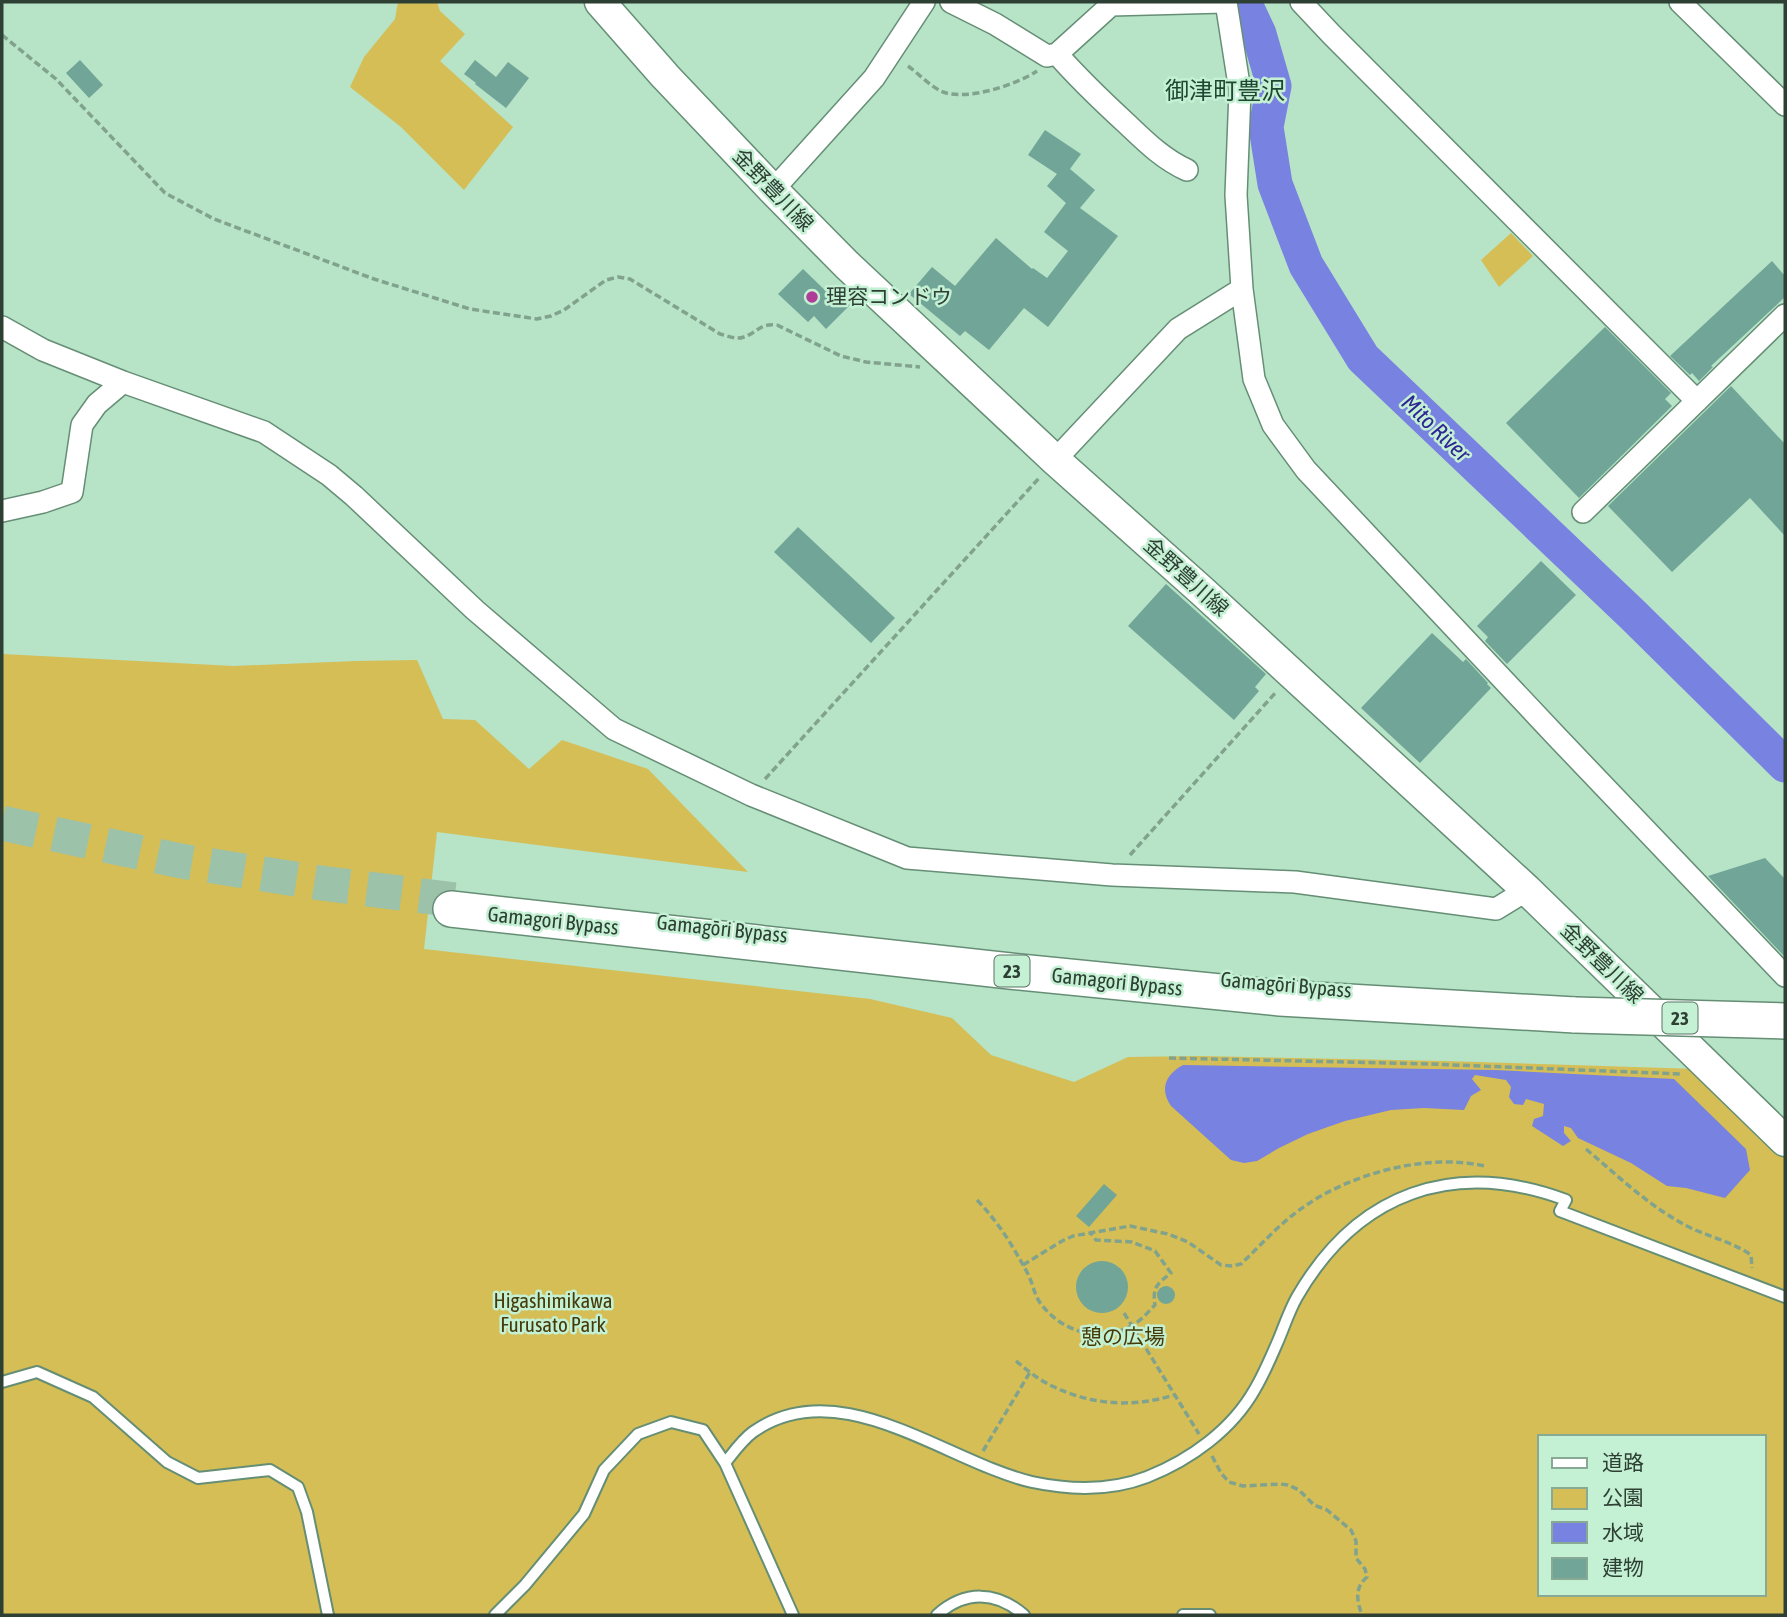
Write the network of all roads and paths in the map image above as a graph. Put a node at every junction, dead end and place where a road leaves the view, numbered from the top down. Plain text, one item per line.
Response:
1 (600, 2) edge
2 (923, 2) edge
3 (951, 2) edge
4 (1225, 2) edge
5 (1301, 2) edge
6 (1680, 2) edge
7 (2, 35) edge
8 (1057, 54) junction
9 (908, 66) dead end
10 (1785, 105) edge
11 (1187, 170) dead end
12 (773, 190) junction
13 (1241, 289) junction
14 (1785, 315) edge
15 (2, 327) edge
16 (953, 364) junction
17 (123, 382) junction
18 (1697, 401) junction
19 (1055, 460) junction
20 (2, 511) edge
21 (1583, 512) dead end
22 (1292, 674) junction
23 (751, 795) junction
24 (1112, 875) junction
25 (1527, 890) junction
26 (453, 905) tunnel mouth
27 (1785, 976) edge
28 (1575, 1010) junction
29 (1785, 1013) edge
30 (1785, 1021) edge
31 (1169, 1058) dead end
32 (1691, 1075) dead end
33 (1785, 1141) edge
34 (1586, 1149) dead end
35 (1488, 1167) dead end
36 (977, 1200) dead end
37 (1090, 1233) junction
38 (1023, 1265) junction
39 (1752, 1270) dead end
40 (1785, 1297) edge
41 (1124, 1313) dead end
42 (1132, 1326) junction
43 (1016, 1361) dead end
44 (1030, 1372) junction
45 (2, 1382) edge
46 (1174, 1395) junction
47 (1205, 1445) junction
48 (976, 1462) junction
49 (725, 1463) junction
50 (328, 1615) edge
51 (495, 1615) edge
52 (793, 1615) edge
53 (937, 1615) edge
54 (1024, 1615) edge
55 (1183, 1615) edge
56 (1210, 1615) edge
57 (1362, 1615) edge

1 - 12 main road, 金野豊川線
2 - 12 street
3 - 8 street
4 - 8 street
4 - 13 street
5 - 18 street
6 - 10 street
7 - 16 path
8 - 9 path
8 - 11 street
12 - 16 main road, 金野豊川線
13 - 19 street
13 - 27 street
14 - 18 street
15 - 17 street
16 - 19 main road, 金野豊川線
17 - 20 street
17 - 23 street
18 - 21 street
19 - 22 main road, 金野豊川線
19 - 23 path
22 - 24 path
22 - 25 main road, 金野豊川線
23 - 24 street
24 - 25 street
25 - 33 main road, 金野豊川線
26 - 28 highway, Gamagōri Bypass / 23
28 - 29 highway, Gamagōri Bypass / 23
28 - 30 highway, 23, bridge
31 - 32 path
34 - 39 path
35 - 37 path
36 - 38 path
37 - 38 path
37 - 42 path
38 - 42 path
40 - 47 lane
41 - 42 path
42 - 46 path
43 - 44 path
44 - 46 path
44 - 48 path
45 - 50 lane
46 - 47 path
47 - 48 lane
47 - 57 path
48 - 49 lane
49 - 51 lane
49 - 52 lane
53 - 54 lane
55 - 56 lane

